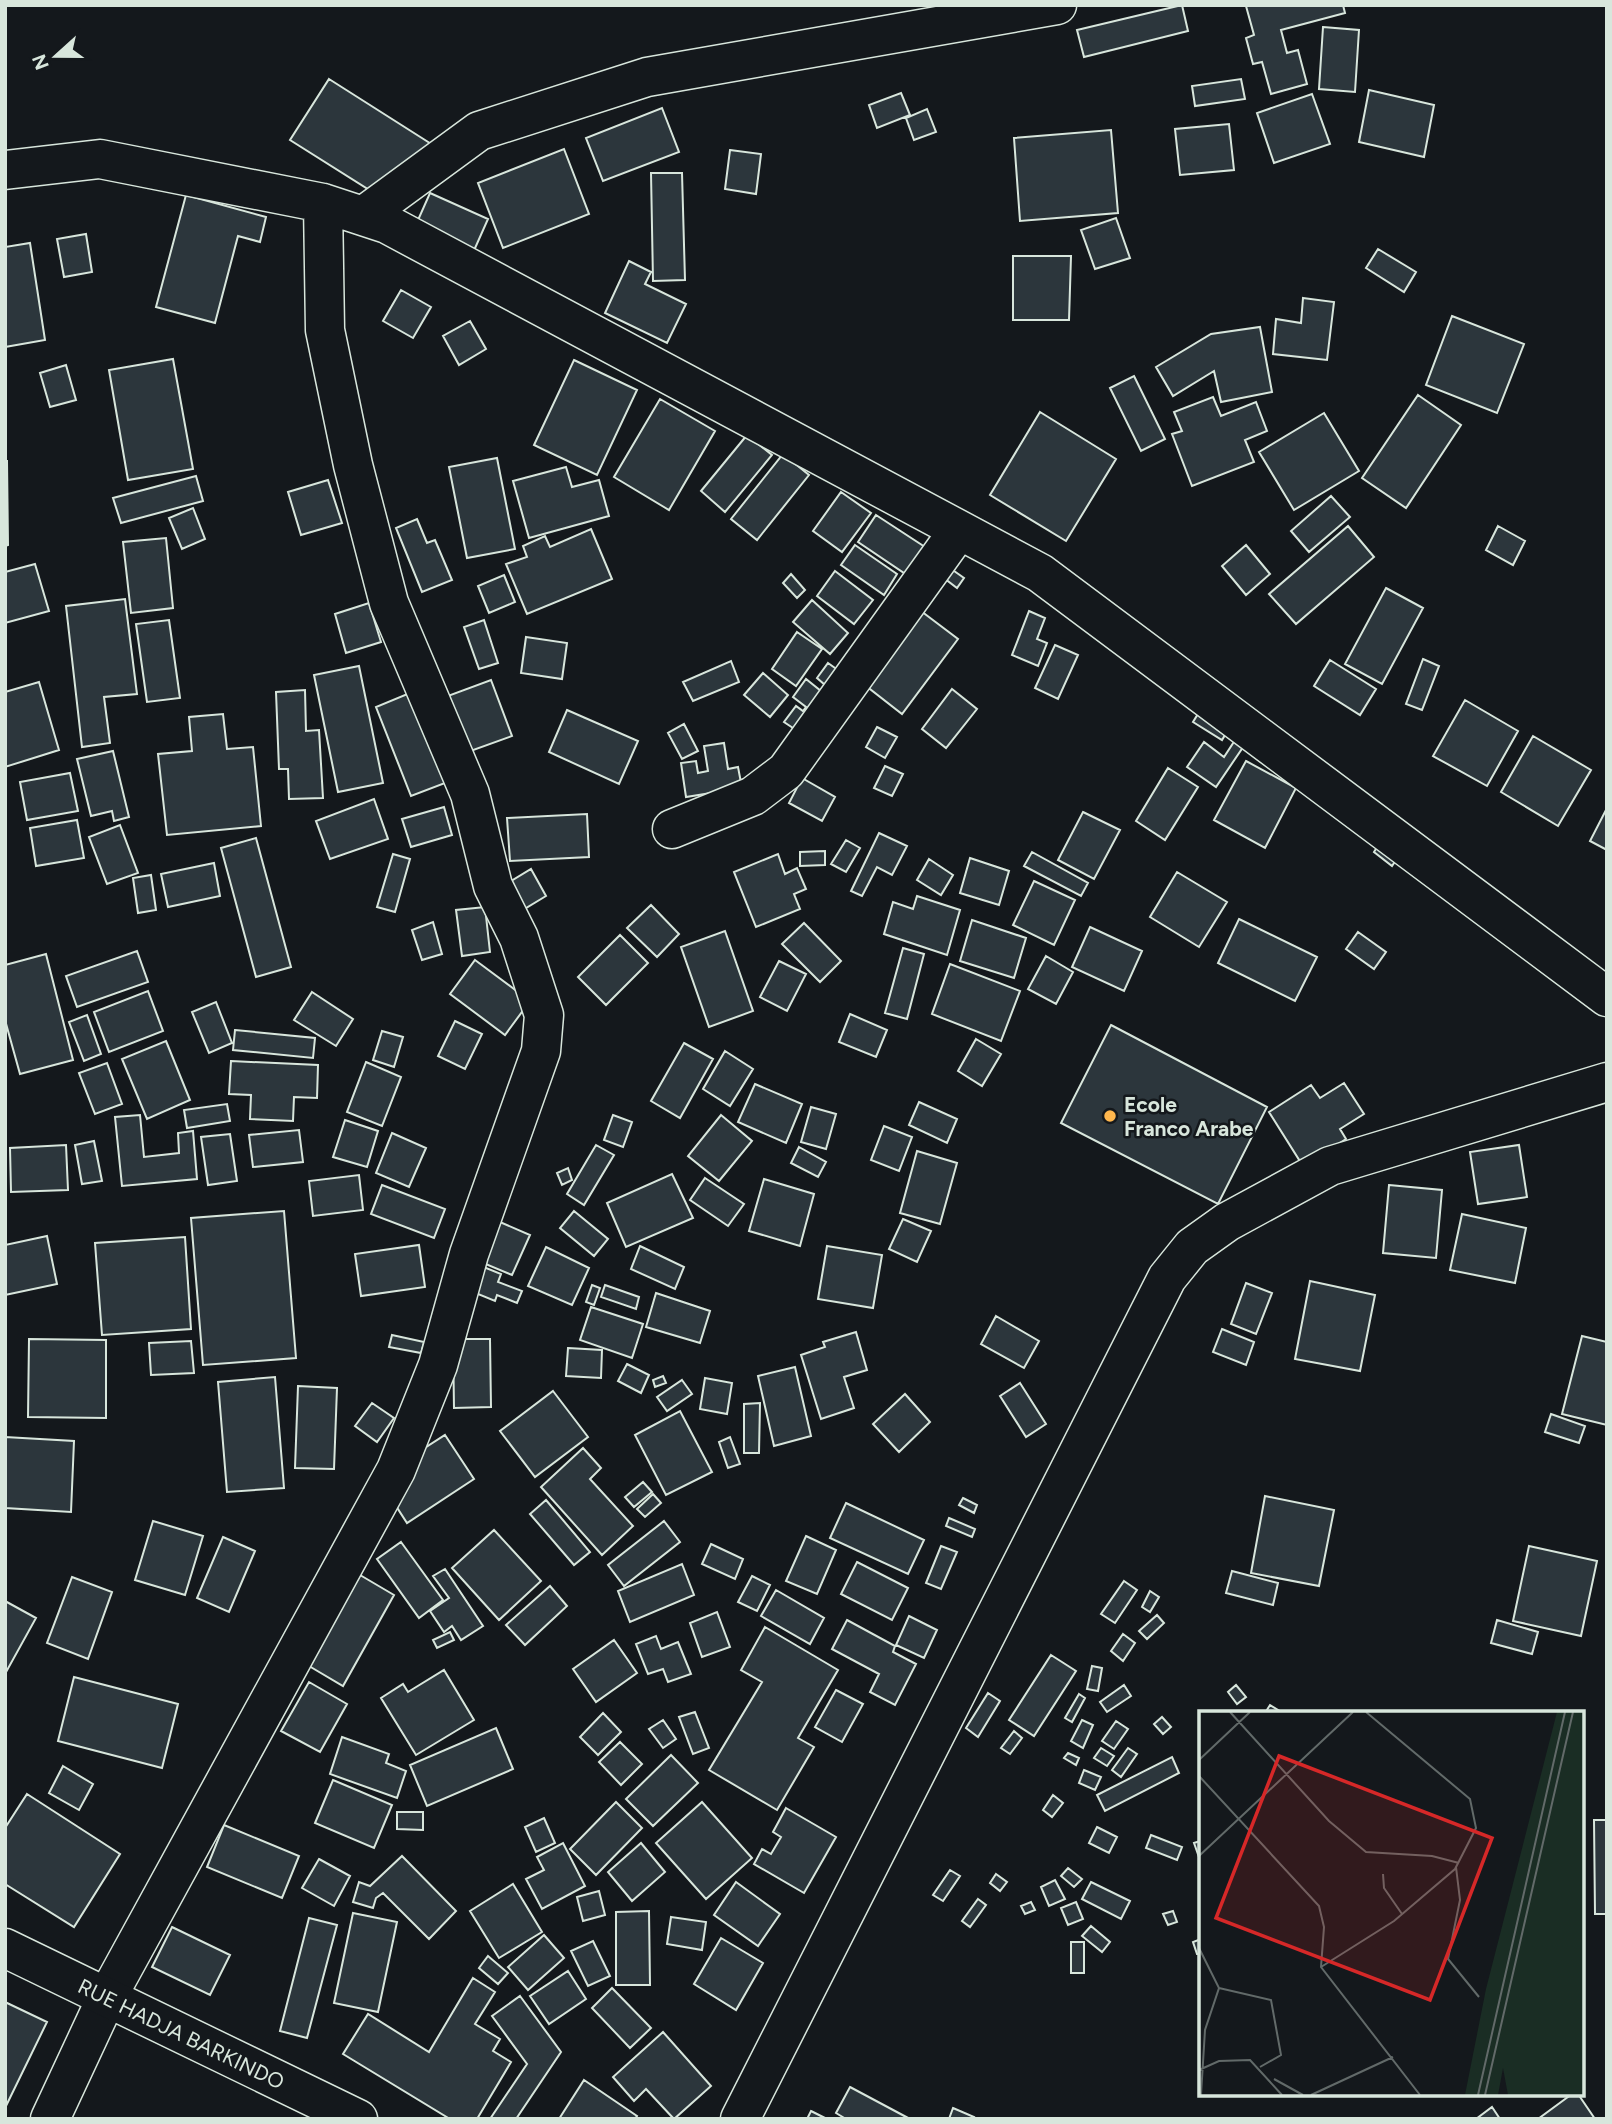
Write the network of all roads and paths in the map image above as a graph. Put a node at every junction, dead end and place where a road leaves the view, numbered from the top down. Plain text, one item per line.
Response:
1 (1057, 5) edge
2 (5, 170) edge
3 (323, 203) junction
4 (363, 216) junction
5 (959, 530) junction
6 (672, 829) dead end
7 (1607, 997) edge
8 (1607, 1082) edge
9 (5, 1948) edge
10 (106, 1999) junction
11 (50, 2119) edge
12 (358, 2119) edge
13 (740, 2119) edge

1 - 4 street
2 - 3 street
3 - 4 street
3 - 10 street
4 - 5 street
5 - 6 street
5 - 7 street
8 - 13 street
9 - 10 street, RUE HADJA BARKINDO
10 - 11 street
10 - 12 street, RUE HADJA BARKINDO

